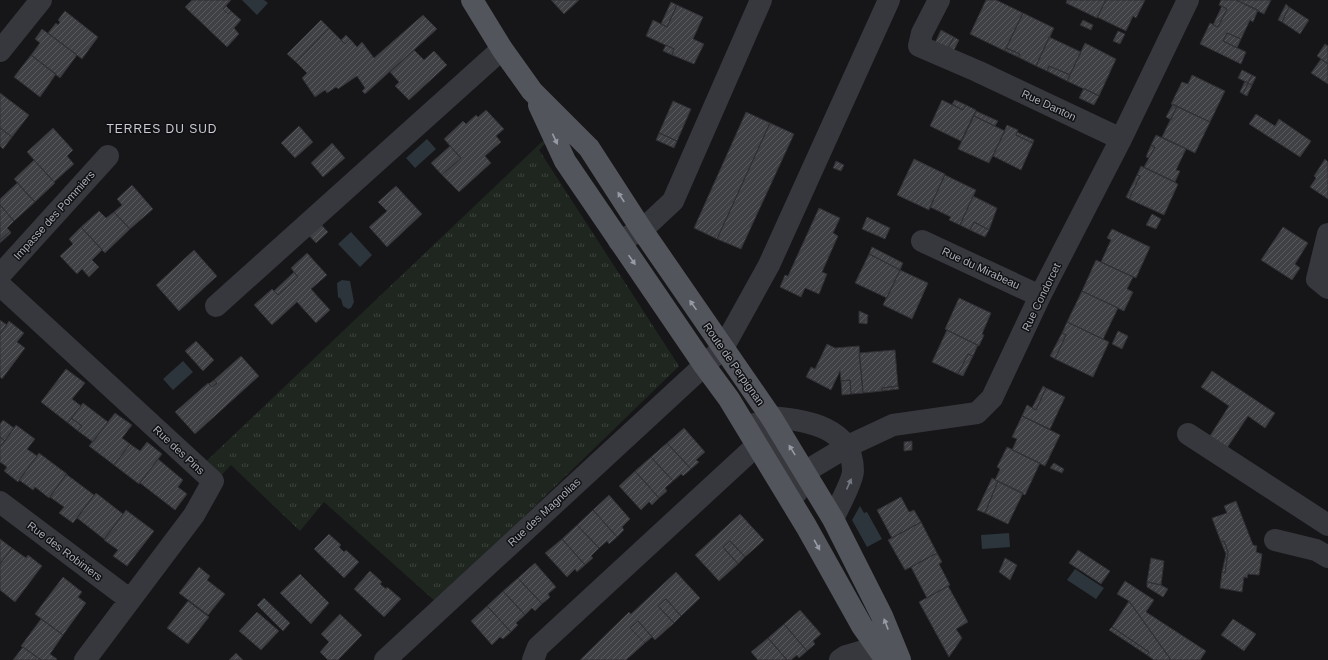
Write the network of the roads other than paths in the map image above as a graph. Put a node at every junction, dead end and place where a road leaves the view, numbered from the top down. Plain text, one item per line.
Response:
1 (41, 0) edge
2 (761, 0) edge
3 (889, 0) edge
4 (939, 0) edge
5 (1188, 0) edge
6 (472, 3) edge
7 (1, 48) edge
8 (502, 49) junction
9 (532, 91) junction
10 (1121, 139) junction
11 (108, 156) dead end
12 (642, 230) junction
13 (1328, 234) edge
14 (619, 241) junction
15 (922, 241) dead end
16 (0, 275) edge
17 (0, 286) edge
18 (1328, 288) edge
19 (1040, 296) junction
20 (216, 306) dead end
21 (723, 348) junction
22 (704, 365) junction
23 (729, 399) junction
24 (771, 417) junction
25 (1188, 434) dead end
26 (757, 445) junction
27 (848, 446) junction
28 (799, 476) junction
29 (0, 502) edge
30 (833, 519) junction
31 (1328, 525) edge
32 (806, 526) junction
33 (1275, 540) dead end
34 (1328, 557) edge
35 (129, 600) junction
36 (881, 654) edge
37 (84, 660) edge
38 (385, 660) edge
39 (534, 660) edge
40 (840, 660) edge
41 (900, 660) edge

1 - 7 street
2 - 12 street
3 - 21 street, Rue des Magnolias
4 - 10 street, Rue Danton
5 - 10 street, Rue Condorcet
6 - 8 main road, Route de Perpignan
8 - 9 main road, Route de Perpignan
8 - 20 street
12 -> 9 main road, Route de Perpignan
9 -> 14 main road, Route de Perpignan
10 - 19 street, Rue Condorcet
11 - 16 street, Impasse des Pommiers
12 - 14 street
21 -> 12 main road, Route de Perpignan
13 - 18 street
14 -> 22 main road, Route de Perpignan
15 - 19 street, Rue du Mirabeau
17 - 35 street, Rue des Pins
19 - 27 street, Rue Condorcet
21 - 22 street, Rue des Magnolias
21 - 24 main road, Route de Perpignan
22 - 23 main road, Route de Perpignan
22 - 38 street, Rue des Magnolias
23 - 26 main road, Route de Perpignan
23 - 28 street
24 - 27 street
28 -> 24 main road, Route de Perpignan
25 - 31 street
26 - 32 main road, Route de Perpignan
26 - 39 street
27 - 28 street, Rue Condorcet
30 -> 27 street
28 - 30 main road, Route de Perpignan
28 - 32 street
29 - 35 street, Rue des Robiniers
41 -> 30 main road, Route de Perpignan
32 -> 36 main road, Route de Perpignan
33 - 34 street
35 - 37 street, Rue des Pins
36 - 40 street

